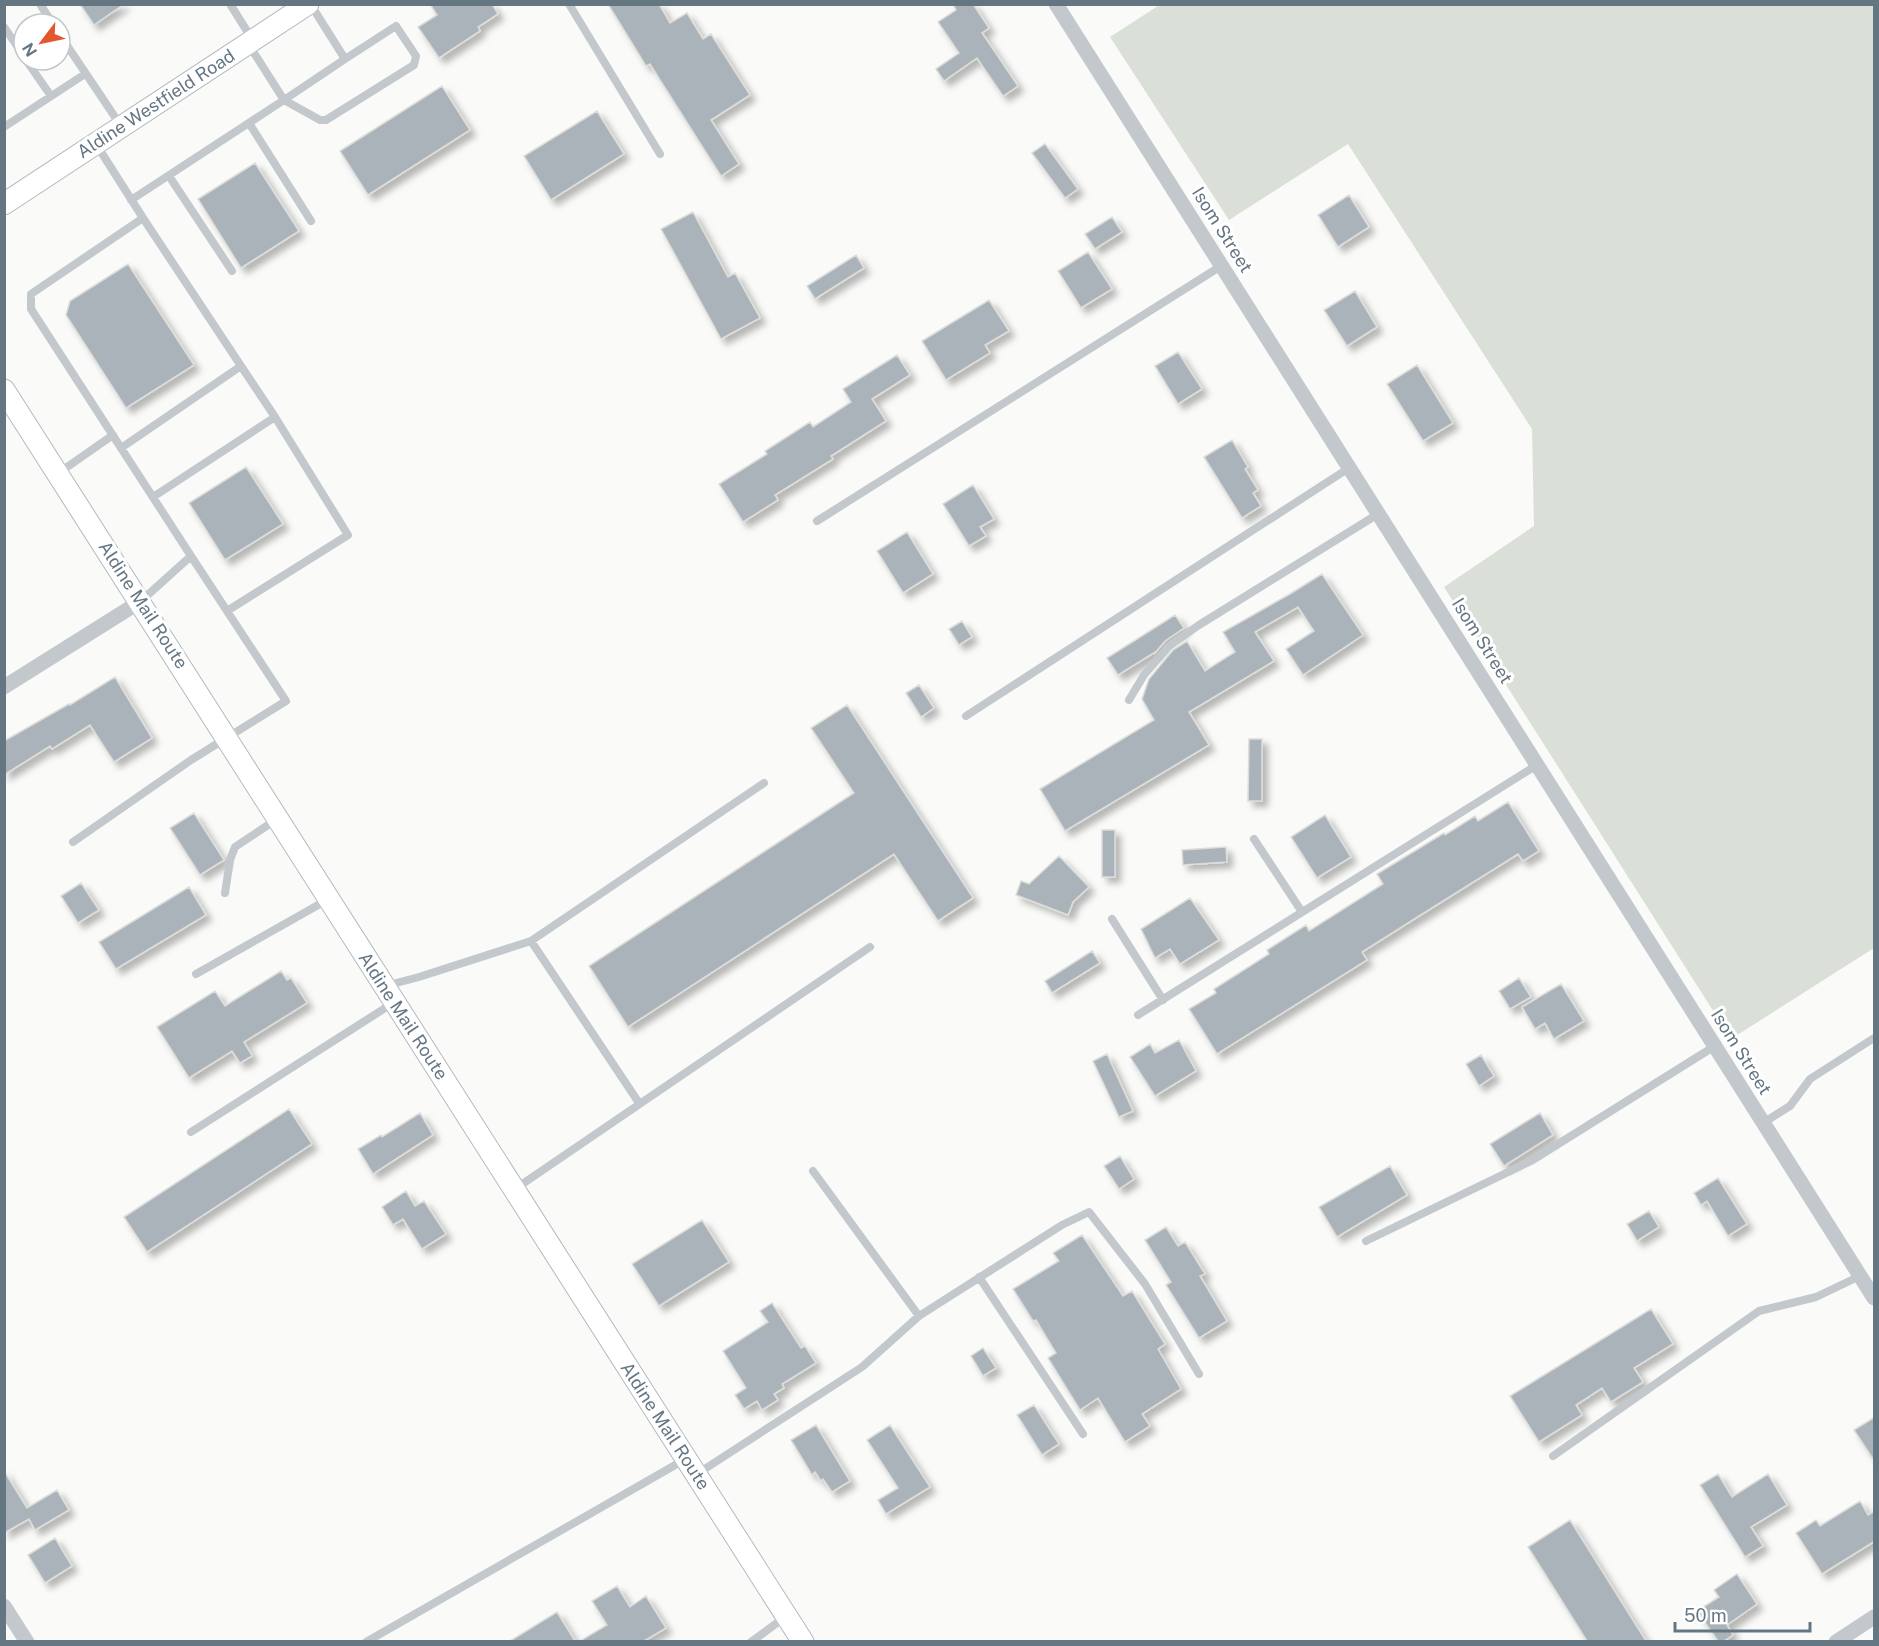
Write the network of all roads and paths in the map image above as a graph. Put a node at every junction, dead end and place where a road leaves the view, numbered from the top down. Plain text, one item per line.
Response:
1 (230, 4) edge
2 (309, 4) edge
3 (569, 4) edge
4 (1056, 4) edge
5 (250, 42) junction
6 (72, 54) edge
7 (345, 59) junction
8 (35, 72) edge
9 (85, 74) junction
10 (51, 96) junction
11 (284, 100) junction
12 (249, 123) junction
13 (5, 126) edge
14 (122, 127) junction
15 (96, 144) junction
16 (660, 154) dead end
17 (170, 176) junction
18 (131, 201) junction
19 (4, 204) edge
20 (143, 218) junction
21 (311, 221) dead end
22 (1221, 266) junction
23 (232, 271) dead end
24 (241, 366) junction
25 (4, 390) edge
26 (275, 417) junction
27 (113, 435) junction
28 (121, 448) junction
29 (1349, 468) junction
30 (58, 473) junction
31 (153, 496) junction
32 (1378, 514) junction
33 (817, 521) dead end
34 (191, 556) junction
35 (141, 601) junction
36 (227, 611) junction
37 (4, 687) edge
38 (1129, 700) dead end
39 (966, 716) dead end
40 (227, 737) junction
41 (1537, 765) junction
42 (764, 783) dead end
43 (278, 818) junction
44 (1254, 839) dead end
45 (73, 842) dead end
46 (225, 893) dead end
47 (328, 899) junction
48 (1302, 912) junction
49 (1112, 919) dead end
50 (531, 941) junction
51 (870, 947) dead end
52 (196, 974) dead end
53 (389, 994) junction
54 (1162, 1000) junction
55 (1138, 1015) dead end
56 (1875, 1038) edge
57 (1715, 1046) junction
58 (639, 1103) junction
59 (1763, 1123) junction
60 (191, 1132) dead end
61 (813, 1170) dead end
62 (514, 1190) junction
63 (1366, 1241) dead end
64 (979, 1277) junction
65 (1867, 1279) edge
66 (1875, 1298) edge
67 (919, 1316) junction
68 (1199, 1374) dead end
69 (1083, 1434) dead end
70 (1553, 1456) dead end
71 (691, 1467) junction
72 (4, 1606) edge
73 (786, 1616) junction
74 (1875, 1617) edge
75 (27, 1641) edge
76 (366, 1641) edge
77 (751, 1641) edge
78 (802, 1641) edge
79 (1836, 1641) edge

1 - 5 lane
2 - 5 main road, Aldine Westfield Road
2 - 7 lane
3 - 16 lane
4 - 22 street, Isom Street
5 - 11 lane
5 - 14 main road, Aldine Westfield Road
6 - 9 lane
7 - 11 lane
7 - 11 lane
8 - 10 lane
9 - 10 lane
9 - 14 lane
10 - 13 lane
11 - 12 lane
12 - 17 lane
12 - 21 lane
14 - 15 main road, Aldine Westfield Road
15 - 18 lane
15 - 19 main road, Aldine Westfield Road
17 - 18 lane
17 - 23 lane
18 - 20 lane
20 - 24 lane
20 - 27 lane
22 - 29 street, Isom Street
22 - 33 lane
24 - 26 lane
24 - 28 lane
25 - 30 main road, Aldine Mail Route
26 - 31 lane
26 - 36 lane
27 - 28 lane
27 - 30 lane
28 - 31 lane
29 - 32 street, Isom Street
29 - 39 lane
30 - 35 main road, Aldine Mail Route
31 - 34 lane
32 - 38 lane
32 - 41 street, Isom Street
34 - 35 lane
34 - 36 lane
35 - 37 street
35 - 40 main road, Aldine Mail Route
36 - 40 lane
40 - 43 main road, Aldine Mail Route
40 - 45 lane
41 - 48 lane
41 - 57 street, Isom Street
42 - 50 lane
43 - 46 lane
43 - 47 main road, Aldine Mail Route
44 - 48 lane
47 - 52 lane
47 - 53 main road, Aldine Mail Route
48 - 54 lane
49 - 54 lane
50 - 53 lane
50 - 58 lane
51 - 58 lane
53 - 60 lane
53 - 62 main road, Aldine Mail Route
54 - 55 lane
56 - 59 lane
57 - 59 street, Isom Street
57 - 63 lane
58 - 62 lane
59 - 65 street, Isom Street
61 - 67 lane
62 - 71 main road, Aldine Mail Route
64 - 67 lane
64 - 68 lane
64 - 69 lane
65 - 66 street, Isom Street
65 - 70 lane
67 - 71 lane
71 - 73 main road, Aldine Mail Route
71 - 76 lane
72 - 75 street
73 - 77 lane
73 - 78 main road, Aldine Mail Route
74 - 79 street

